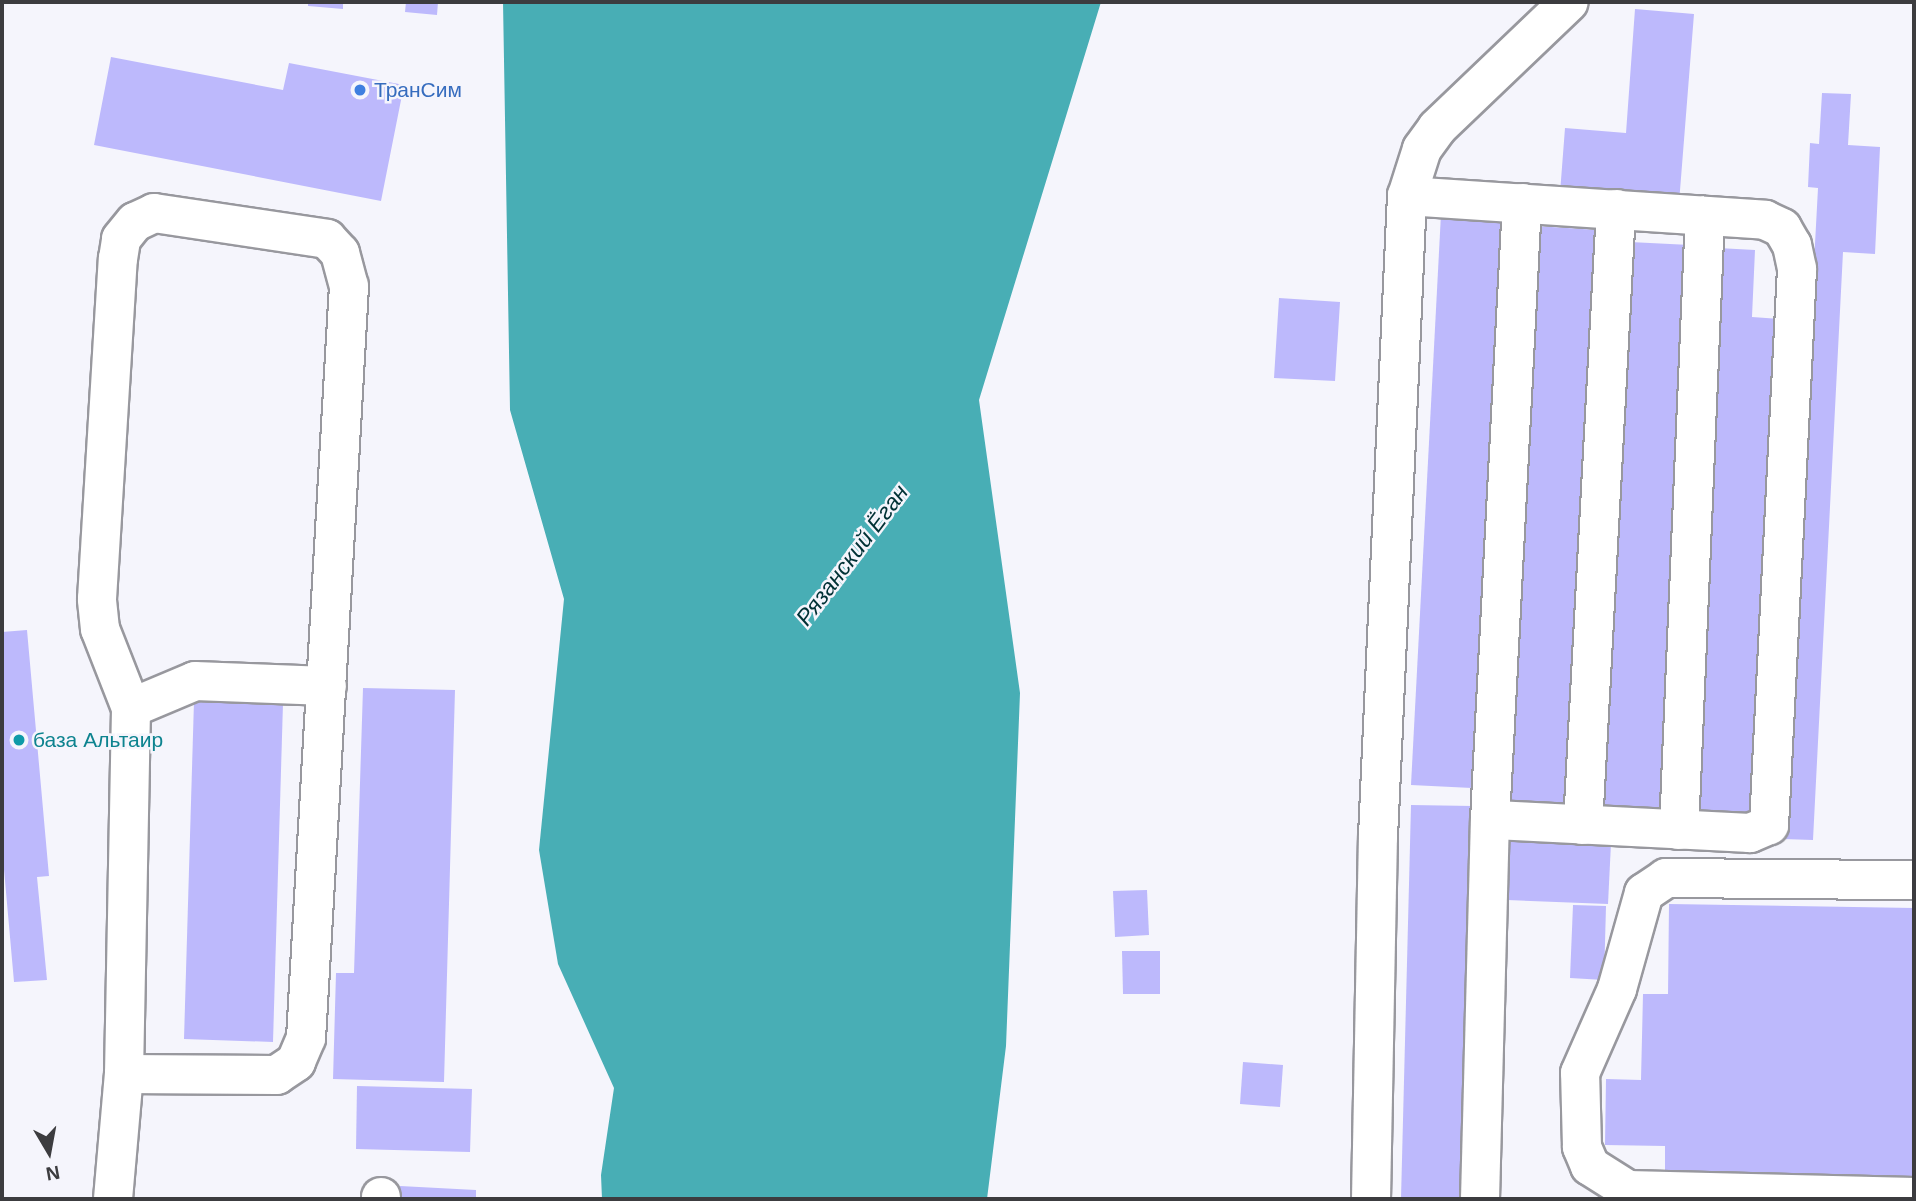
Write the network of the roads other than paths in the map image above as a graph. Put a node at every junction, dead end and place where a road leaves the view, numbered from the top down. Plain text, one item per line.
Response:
1 (1569, 2) edge
2 (1407, 196) junction
3 (1522, 203) junction
4 (1616, 209) junction
5 (1705, 216) junction
6 (327, 686) junction
7 (131, 708) junction
8 (1490, 820) junction
9 (1583, 825) junction
10 (1679, 830) junction
11 (1914, 880) edge
12 (124, 1074) junction
13 (1628, 1195) edge
14 (1914, 1197) edge
15 (113, 1199) edge
16 (1371, 1199) edge
17 (1480, 1199) edge

1 - 2 street
2 - 3 street
2 - 16 street
3 - 4 street
3 - 8 street
4 - 5 street
4 - 9 street
5 - 10 street
5 - 10 street
6 - 7 street
6 - 7 street
6 - 12 street
7 - 12 street
8 - 9 street
8 - 17 street
9 - 10 street
11 - 13 street
12 - 15 street
13 - 14 street

